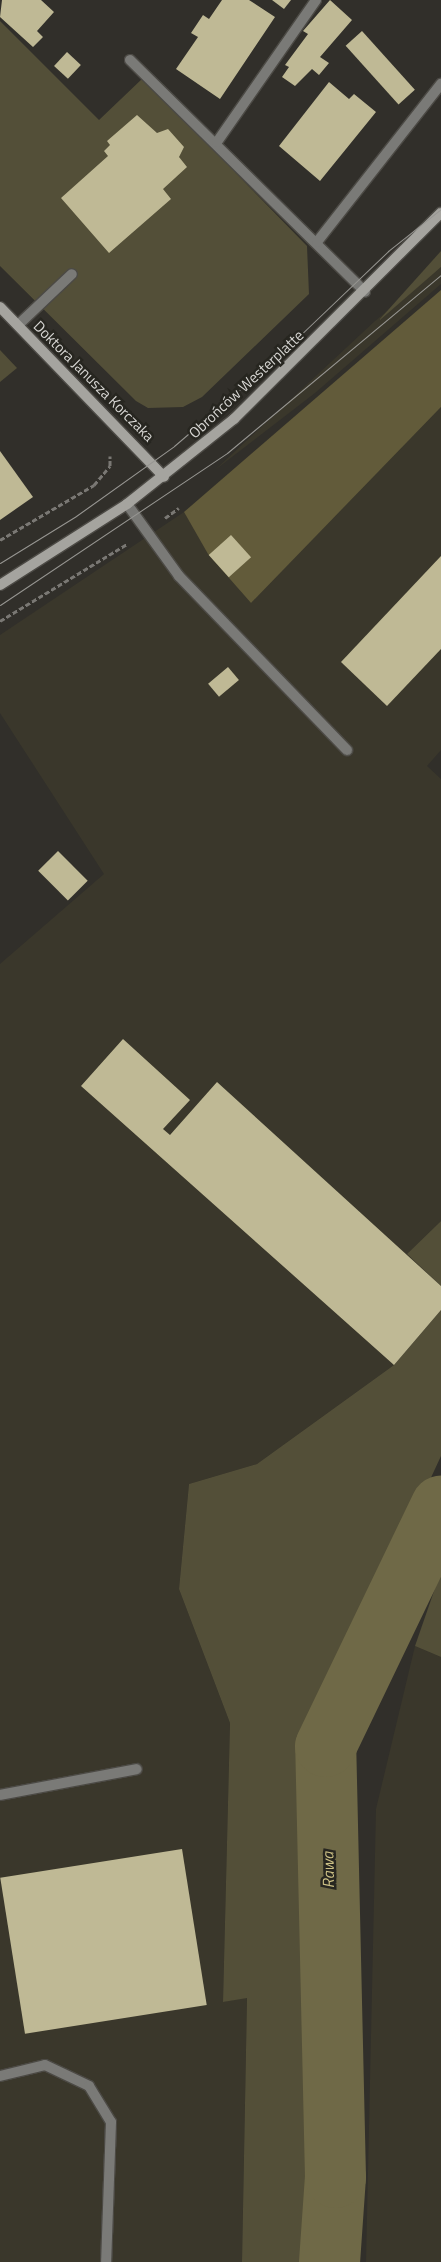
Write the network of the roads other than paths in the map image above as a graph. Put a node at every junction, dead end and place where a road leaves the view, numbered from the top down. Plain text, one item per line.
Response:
1 (316, 0) edge
2 (130, 60) dead end
3 (441, 84) edge
4 (217, 142) junction
5 (441, 213) edge
6 (318, 242) junction
7 (72, 274) dead end
8 (365, 292) junction
9 (0, 307) edge
10 (18, 325) junction
11 (164, 477) junction
12 (127, 504) junction
13 (0, 585) edge
14 (347, 750) dead end
15 (137, 1769) dead end
16 (0, 1795) edge
17 (0, 2076) edge
18 (106, 2262) edge

1 - 4 lane
2 - 4 lane
3 - 6 lane
4 - 6 lane
5 - 8 street, Obrońców Westerplatte
6 - 8 lane
7 - 10 lane
8 - 11 street, Obrońców Westerplatte
9 - 10 street, Doktora Janusza Korczaka
10 - 11 street, Doktora Janusza Korczaka
11 - 12 street, Obrońców Westerplatte
12 - 13 street, Obrońców Westerplatte
12 - 14 lane
15 - 16 lane
17 - 18 lane

